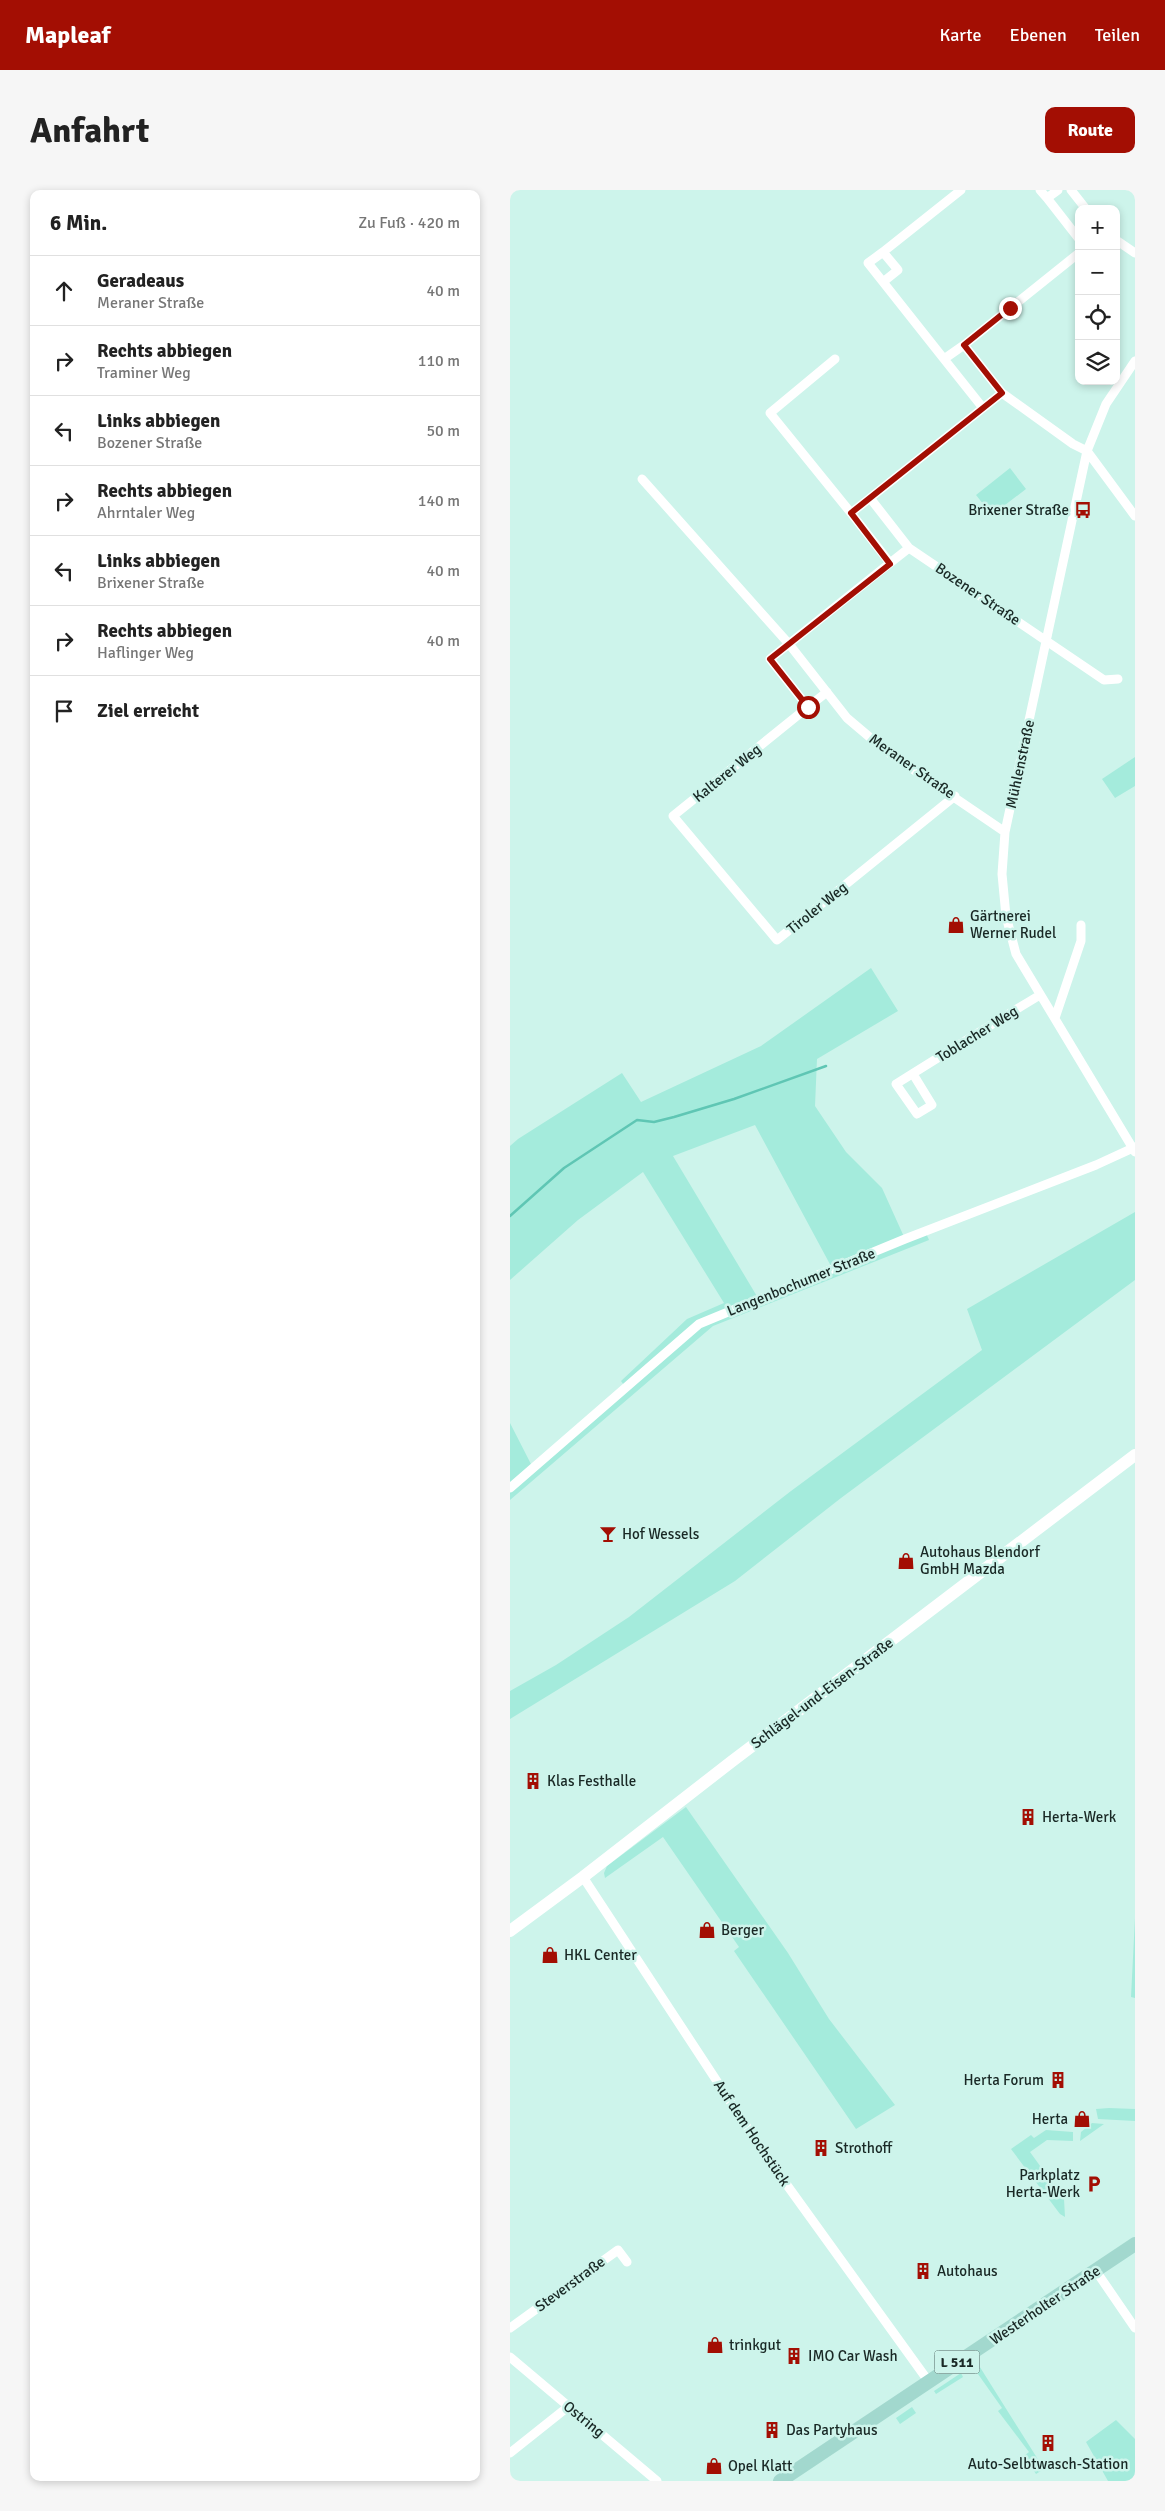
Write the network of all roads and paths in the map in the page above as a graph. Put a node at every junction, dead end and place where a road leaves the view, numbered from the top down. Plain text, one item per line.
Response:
1 (961, 190) edge
2 (1040, 190) edge
3 (1058, 190) edge
4 (1071, 190) edge
5 (1047, 198) junction
6 (1083, 205) edge
7 (1075, 234) edge
8 (1120, 243) edge
9 (883, 252) junction
10 (1135, 253) edge
11 (1075, 255) edge
12 (883, 282) junction
13 (964, 345) junction
14 (835, 359) dead end
15 (944, 359) junction
16 (1135, 361) edge
17 (1002, 393) junction
18 (983, 408) junction
19 (1087, 450) junction
20 (642, 480) dead end
21 (870, 498) junction
22 (851, 513) junction
23 (1135, 516) edge
24 (909, 548) junction
25 (890, 564) junction
26 (1046, 640) junction
27 (788, 644) junction
28 (1118, 679) dead end
29 (827, 692) junction
30 (808, 707) junction
31 (955, 796) junction
32 (1005, 832) junction
33 (696, 843) joint
34 (1081, 925) dead end
35 (1040, 995) junction
36 (1055, 1018) junction
37 (913, 1074) junction
38 (1134, 1149) edge
39 (1135, 1455) edge
40 (510, 1488) edge
41 (583, 1877) junction
42 (510, 1931) edge
43 (1135, 2244) edge
44 (627, 2262) dead end
45 (1096, 2271) junction
46 (510, 2328) edge
47 (1135, 2328) edge
48 (510, 2358) edge
49 (929, 2382) junction
50 (569, 2406) junction
51 (510, 2454) edge
52 (657, 2481) edge
53 (780, 2481) edge

1 - 9 street
2 - 5 street
3 - 5 street
4 - 6 street
5 - 7 street
8 - 10 street
9 - 12 street
9 - 12 street
11 - 13 street
12 - 15 street
13 - 15 street
13 - 17 street
14 - 22 street
15 - 18 street
16 - 19 street, Mühlenstraße
17 - 18 street
17 - 19 street
18 - 21 street
19 - 23 street
19 - 26 street, Mühlenstraße
20 - 27 street, Meraner Straße
21 - 22 street
21 - 24 street, Bozener Straße
22 - 25 street
24 - 25 street
24 - 26 street, Bozener Straße
25 - 27 street
26 - 28 street, Bozener Straße
26 - 32 street, Mühlenstraße
27 - 29 street, Meraner Straße
27 - 30 street
29 - 30 street
29 - 31 street, Meraner Straße
30 - 33 street, Kalterer Weg
31 - 32 street, Meraner Straße
31 - 33 street, Tiroler Weg
32 - 35 street, Mühlenstraße
34 - 36 street
35 - 36 street, Mühlenstraße
35 - 37 street, Toblacher Weg
36 - 38 street, Mühlenstraße
37 - 37 street, Toblacher Weg
38 - 40 street, Langenbochumer Straße
39 - 41 street, Schlägel-und-Eisen-Straße
41 - 42 street, Schlägel-und-Eisen-Straße
41 - 49 street, Auf dem Hochstück
43 - 45 main road, Westerholter Straße / L 511
44 - 46 street, Steverstraße
45 - 47 street
45 - 49 main road, Westerholter Straße / L 511
48 - 50 street, Ostring
49 - 53 main road, Westerholter Straße / L 511
50 - 51 street
50 - 52 street, Ostring

